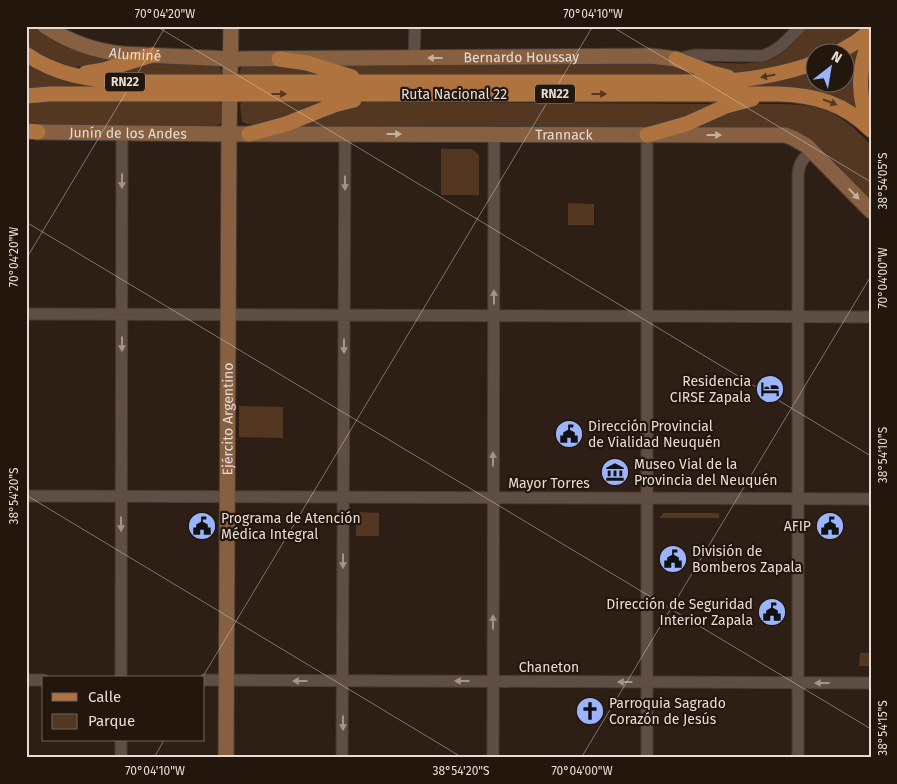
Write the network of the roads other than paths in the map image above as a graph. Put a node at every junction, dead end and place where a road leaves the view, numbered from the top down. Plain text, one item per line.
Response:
1 (44, 26) edge
2 (231, 26) edge
3 (415, 26) edge
4 (801, 26) edge
5 (871, 30) edge
6 (871, 39) edge
7 (854, 43) edge
8 (26, 54) edge
9 (152, 55) junction
10 (414, 58) junction
11 (231, 59) junction
12 (279, 59) junction
13 (676, 59) junction
14 (804, 66) edge
15 (70, 75) junction
16 (747, 80) junction
17 (230, 88) junction
18 (381, 88) junction
19 (779, 94) junction
20 (26, 96) edge
21 (871, 126) edge
22 (871, 130) edge
23 (30, 132) edge
24 (122, 132) junction
25 (229, 134) junction
26 (249, 134) junction
27 (346, 134) junction
28 (494, 134) junction
29 (647, 135) junction
30 (813, 152) junction
31 (871, 211) edge
32 (26, 314) edge
33 (122, 315) junction
34 (228, 316) junction
35 (345, 316) junction
36 (494, 316) junction
37 (647, 317) junction
38 (798, 317) junction
39 (871, 317) edge
40 (26, 496) edge
41 (122, 496) junction
42 (227, 496) junction
43 (344, 497) junction
44 (493, 498) junction
45 (647, 498) junction
46 (798, 499) junction
47 (871, 499) edge
48 (121, 676) edge
49 (26, 680) edge
50 (42, 680) edge
51 (205, 680) edge
52 (226, 680) junction
53 (343, 681) junction
54 (493, 682) junction
55 (647, 682) junction
56 (798, 683) junction
57 (871, 683) edge
58 (121, 742) edge
59 (121, 758) edge
60 (226, 758) edge
61 (342, 758) edge
62 (493, 758) edge
63 (647, 758) edge
64 (798, 758) edge

1 - 9 street, Aluminé
2 - 11 street, Ejército Argentino
3 - 10 street
4 - 13 street, Bernardo Houssay
5 - 7 main road
6 - 21 main road
8 - 15 main road, Ruta Nacional 22 / RN22
9 - 11 street, Aluminé
9 - 15 main road
10 - 12 street, Bernardo Houssay
13 -> 10 street, Bernardo Houssay
11 - 12 street, Bernardo Houssay
11 - 17 street, Ejército Argentino
12 - 18 main road
13 - 16 main road
14 -> 16 main road, Ruta Nacional 22 / RN22
15 - 17 main road, Ruta Nacional 22 / RN22
16 - 18 main road, Ruta Nacional 22 / RN22
17 - 18 main road, Ruta Nacional 22 / RN22
17 - 20 main road, Ruta Nacional 22 / RN22
17 - 25 street, Ejército Argentino
18 -> 19 main road, Ruta Nacional 22 / RN22
18 - 26 main road
19 -> 22 main road, Ruta Nacional 22 / RN22
19 - 29 main road
23 - 24 street, Junín de los Andes
24 - 25 street, Junín de los Andes
24 -> 33 street
25 - 26 street, Trannack
25 - 34 street, Ejército Argentino
26 - 27 street, Trannack
27 -> 28 street, Trannack
27 -> 35 street
28 - 29 street, Trannack
36 -> 28 street
29 -> 30 street, Trannack
29 - 37 street
30 -> 31 street, Trannack
30 - 38 street
32 - 33 street
33 - 34 street
33 -> 41 street
34 - 35 street
34 - 42 street, Ejército Argentino
35 - 36 street
35 -> 43 street
36 - 37 street
44 -> 36 street
37 - 38 street
37 - 45 street
38 - 39 street
38 - 46 street
40 - 41 street, Mayor Torres
41 - 42 street, Mayor Torres
41 -> 48 street
42 - 43 street, Mayor Torres
42 - 52 street, Ejército Argentino
43 - 44 street, Mayor Torres
43 -> 53 street
44 - 45 street, Mayor Torres
54 -> 44 street
45 - 46 street, Mayor Torres
45 - 55 street
46 - 47 street, Mayor Torres
46 - 56 street
49 - 50 street
51 - 52 street, Chaneton
53 -> 52 street, Chaneton
52 - 60 street, Ejército Argentino
54 -> 53 street, Chaneton
53 -> 61 street
55 -> 54 street, Chaneton
54 - 62 street
55 - 56 street, Chaneton
55 - 63 street
57 -> 56 street, Chaneton
56 - 64 street
58 - 59 street

